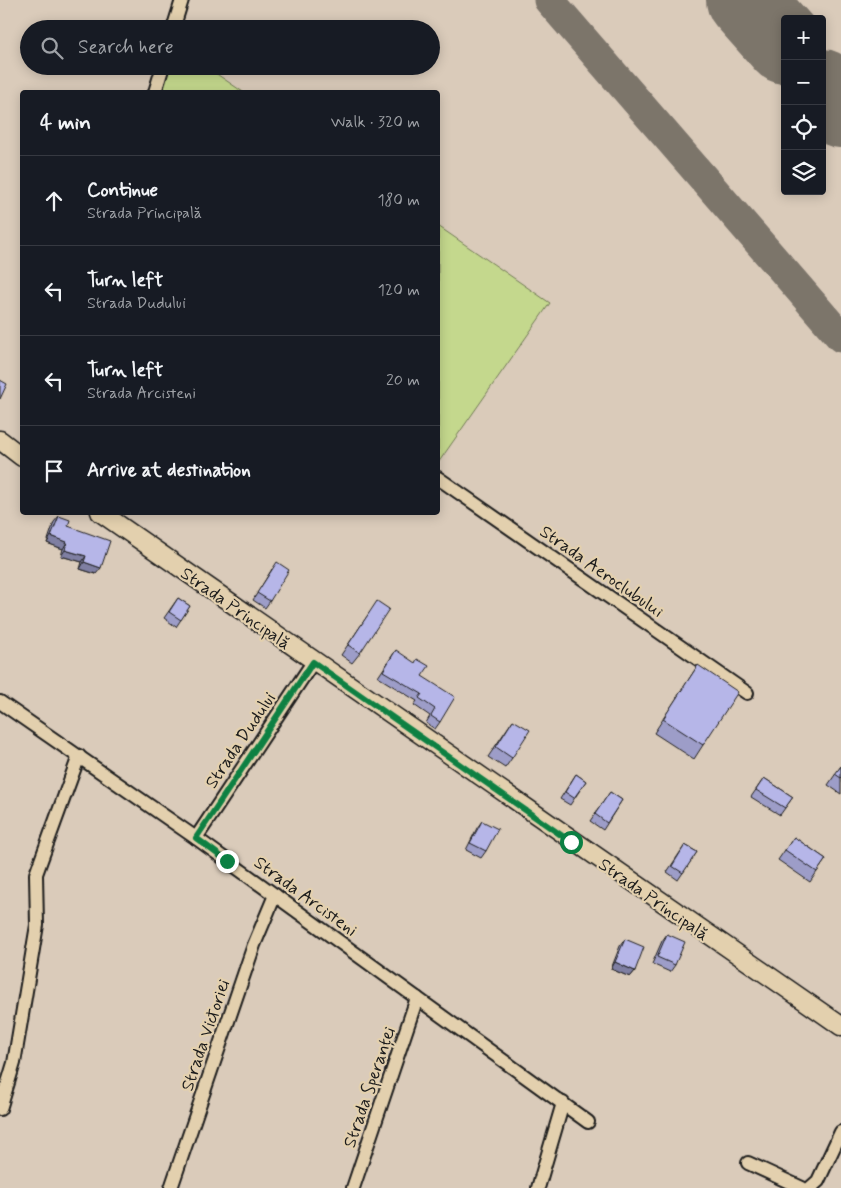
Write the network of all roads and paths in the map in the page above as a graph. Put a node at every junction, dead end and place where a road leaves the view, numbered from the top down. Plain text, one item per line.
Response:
1 (182, 0) edge
2 (176, 20) edge
3 (160, 75) edge
4 (156, 90) edge
5 (0, 440) edge
6 (20, 455) edge
7 (440, 479) edge
8 (104, 515) edge
9 (313, 662) junction
10 (747, 693) dead end
11 (0, 702) edge
12 (79, 756) junction
13 (196, 838) junction
14 (275, 896) junction
15 (418, 998) junction
16 (841, 1026) edge
17 (563, 1103) junction
18 (0, 1109) edge
19 (588, 1122) dead end
20 (841, 1132) edge
21 (748, 1163) dead end
22 (171, 1188) edge
23 (353, 1188) edge
24 (538, 1188) edge
25 (802, 1188) edge
26 (810, 1188) edge

1 - 2 street
3 - 4 street
5 - 6 main road
7 - 10 street, Strada Aeroclubului
8 - 9 main road, Strada Principală
9 - 13 street, Strada Dudului
9 - 16 main road, Strada Principală
11 - 12 street, Strada Arcisteni
12 - 13 street, Strada Arcisteni
12 - 18 street
13 - 14 street, Strada Arcisteni
14 - 15 street, Strada Arcisteni
14 - 22 street, Strada Victoriei
15 - 17 street, Strada Arcisteni
15 - 23 street, Strada Speranței
17 - 19 street, Strada Arcisteni
17 - 24 street
20 - 26 street
21 - 25 street

